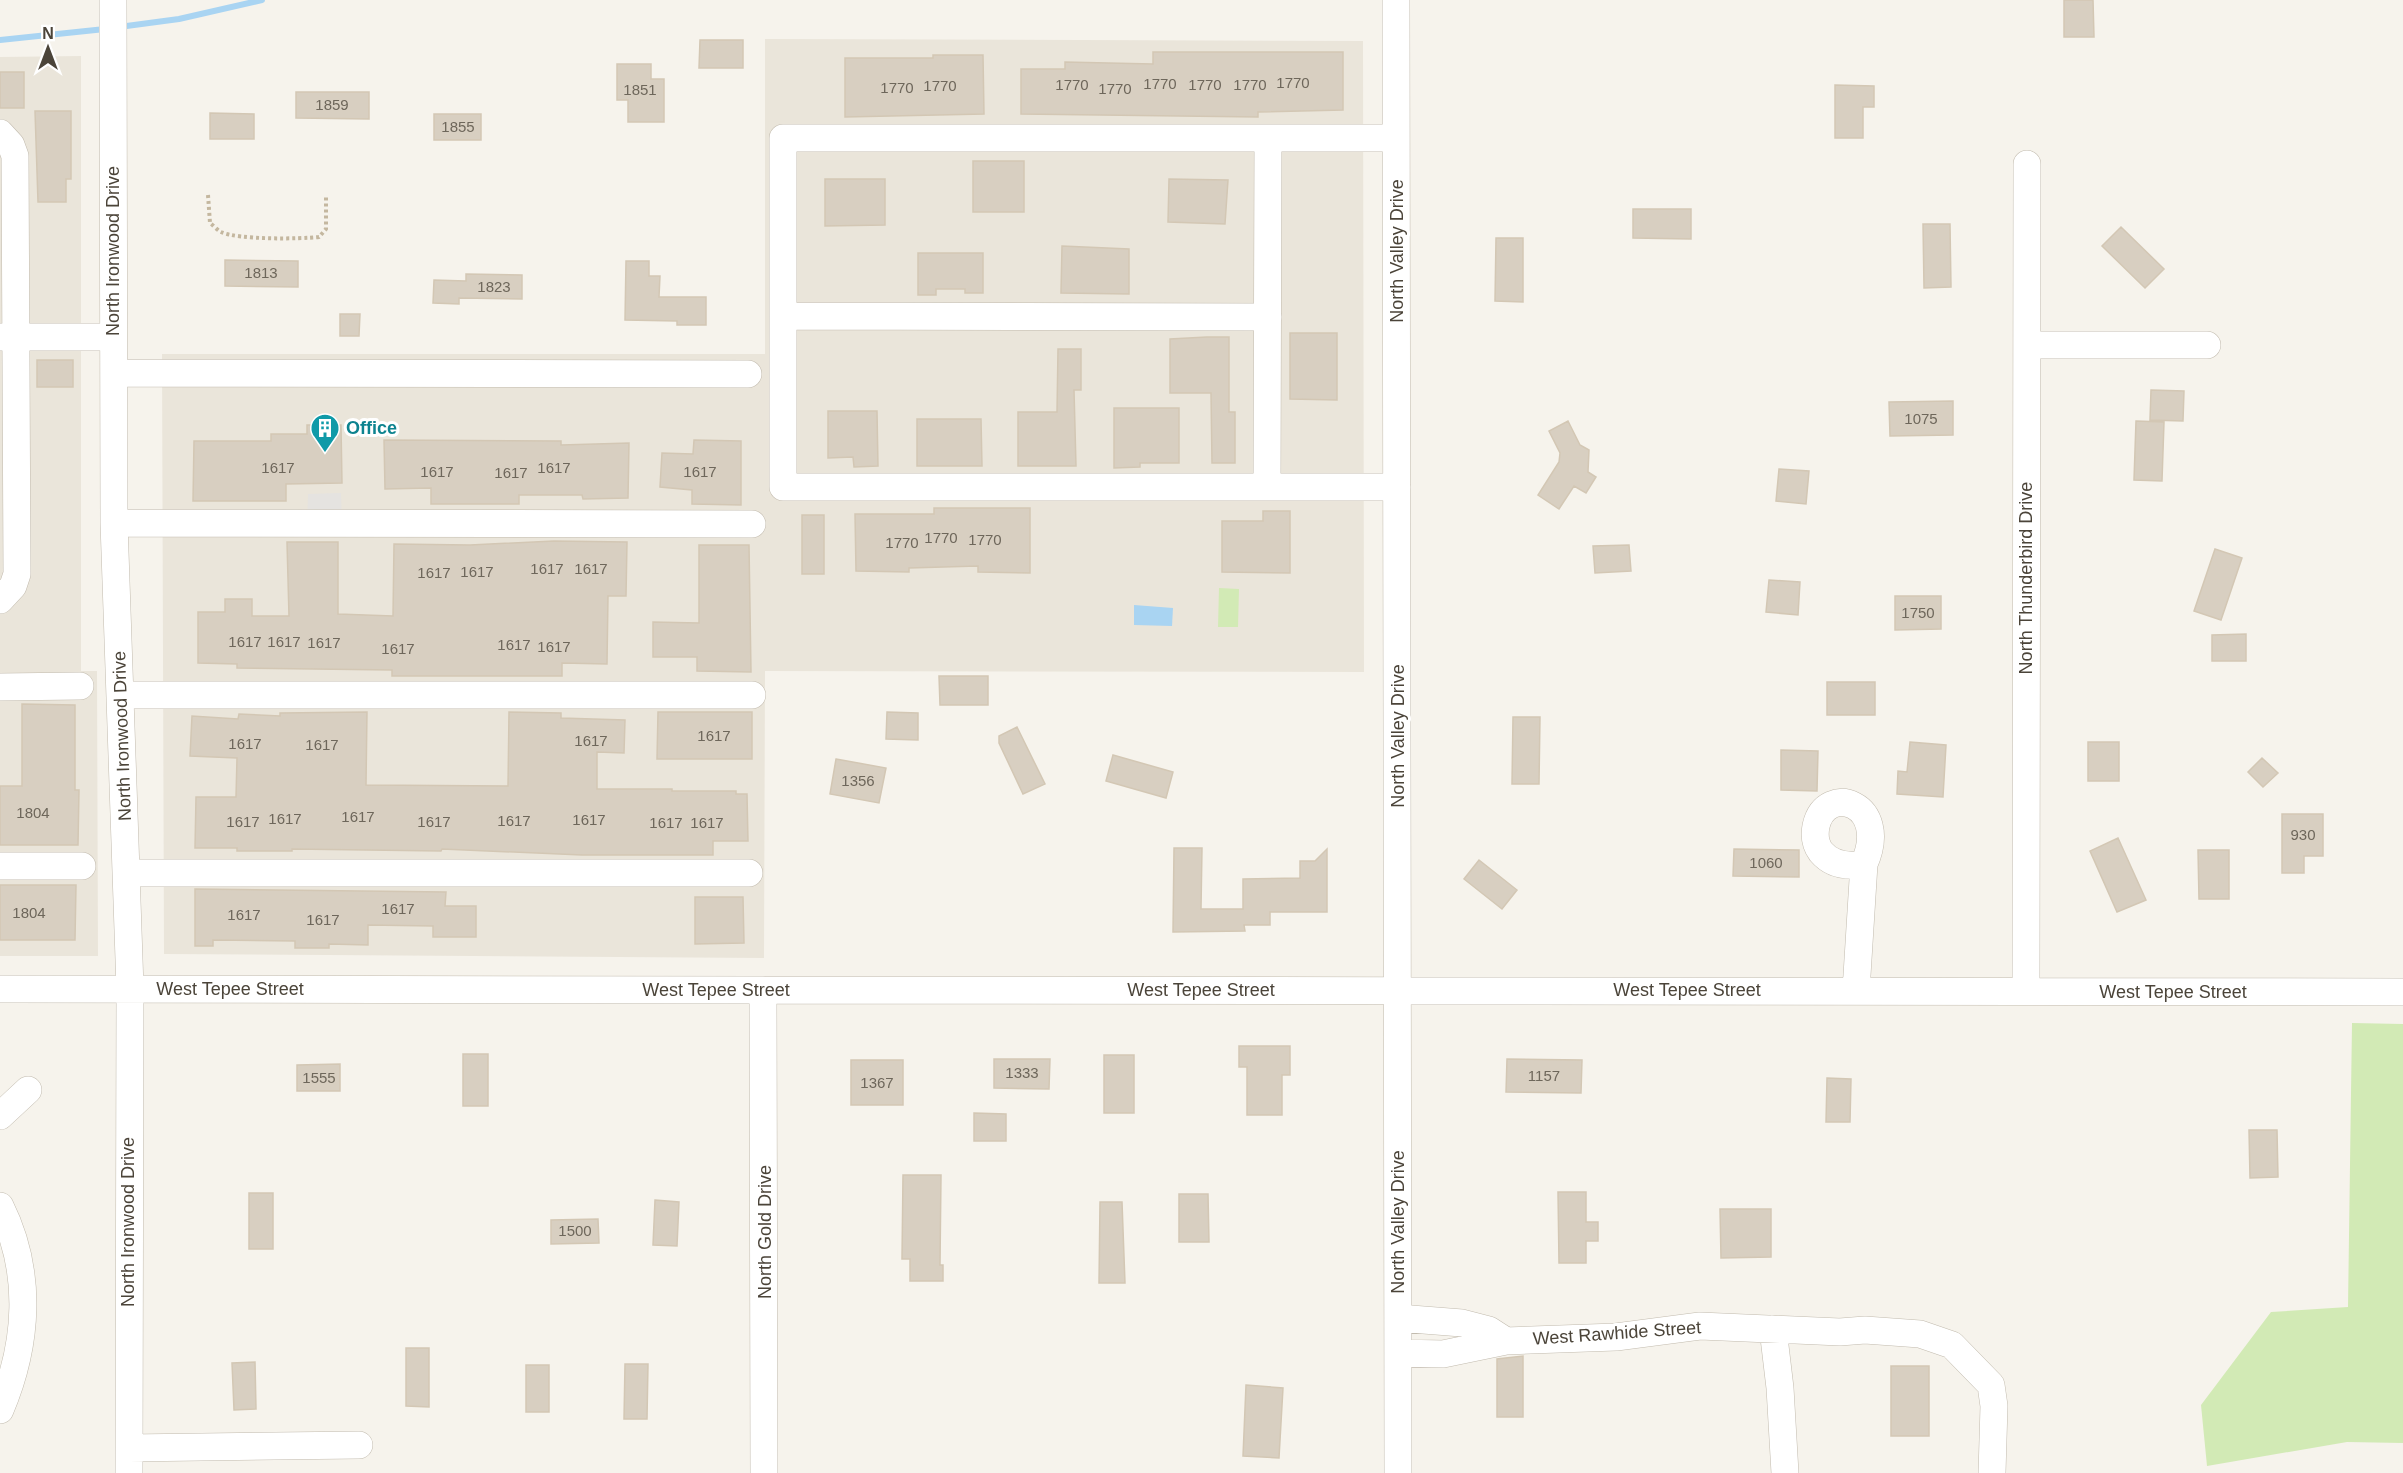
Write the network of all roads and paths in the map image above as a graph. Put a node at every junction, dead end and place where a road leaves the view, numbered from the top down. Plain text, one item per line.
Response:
1 (113, 0) edge
2 (1396, 0) edge
3 (0, 133) edge
4 (1268, 138) junction
5 (1396, 138) junction
6 (2027, 164) dead end
7 (208, 195) dead end
8 (326, 196) dead end
9 (783, 316) junction
10 (1268, 317) junction
11 (8, 337) edge
12 (113, 337) junction
13 (2027, 345) junction
14 (2207, 345) dead end
15 (114, 373) junction
16 (748, 374) dead end
17 (1267, 488) junction
18 (1397, 488) junction
19 (114, 523) junction
20 (752, 524) dead end
21 (0, 600) edge
22 (80, 686) dead end
23 (0, 687) edge
24 (752, 694) dead end
25 (121, 695) junction
26 (1864, 864) dead end
27 (0, 866) edge
28 (82, 866) dead end
29 (128, 873) junction
30 (749, 873) dead end
31 (0, 988) edge
32 (130, 988) junction
33 (763, 990) junction
34 (1398, 990) junction
35 (1856, 991) junction
36 (2026, 991) junction
37 (2403, 992) edge
38 (28, 1090) dead end
39 (0, 1116) edge
40 (0, 1206) edge
41 (1398, 1318) junction
42 (1773, 1329) junction
43 (1506, 1341) junction
44 (1398, 1353) junction
45 (0, 1410) edge
46 (359, 1445) dead end
47 (129, 1461) edge
48 (764, 1473) edge
49 (1398, 1473) edge
50 (1785, 1473) edge
51 (1992, 1473) edge

1 - 12 street, North Ironwood Drive
2 - 5 street, North Valley Drive
3 - 11 street
4 - 5 street
4 - 9 street
4 - 10 street
5 - 18 street, North Valley Drive
6 - 13 street, North Thunderbird Drive
7 - 8 path
9 - 10 street
9 - 17 street
10 - 17 street
11 - 12 street
11 - 21 street
12 - 15 street, North Ironwood Drive
13 - 14 street
13 - 36 street, North Thunderbird Drive
15 - 16 street
15 - 19 street, North Ironwood Drive
17 - 18 street
18 - 34 street, North Valley Drive
19 - 20 street
19 - 25 street, North Ironwood Drive
22 - 23 street
24 - 25 street
25 - 29 street, North Ironwood Drive
26 - 35 street
27 - 28 street
29 - 30 street
29 - 32 street, North Ironwood Drive
31 - 32 street, West Tepee Street
32 - 33 street, West Tepee Street
32 - 47 street, North Ironwood Drive
33 - 34 street, West Tepee Street
33 - 48 street, North Gold Drive
34 - 35 street, West Tepee Street
34 - 41 street, North Valley Drive
35 - 36 street, West Tepee Street
36 - 37 street, West Tepee Street
38 - 39 street
40 - 45 street
41 - 43 street, West Rawhide Street
41 - 44 street, North Valley Drive
42 - 43 street, West Rawhide Street
42 - 50 street
42 - 51 street, West Rawhide Street
43 - 44 street
44 - 49 street, North Valley Drive
46 - 47 street

